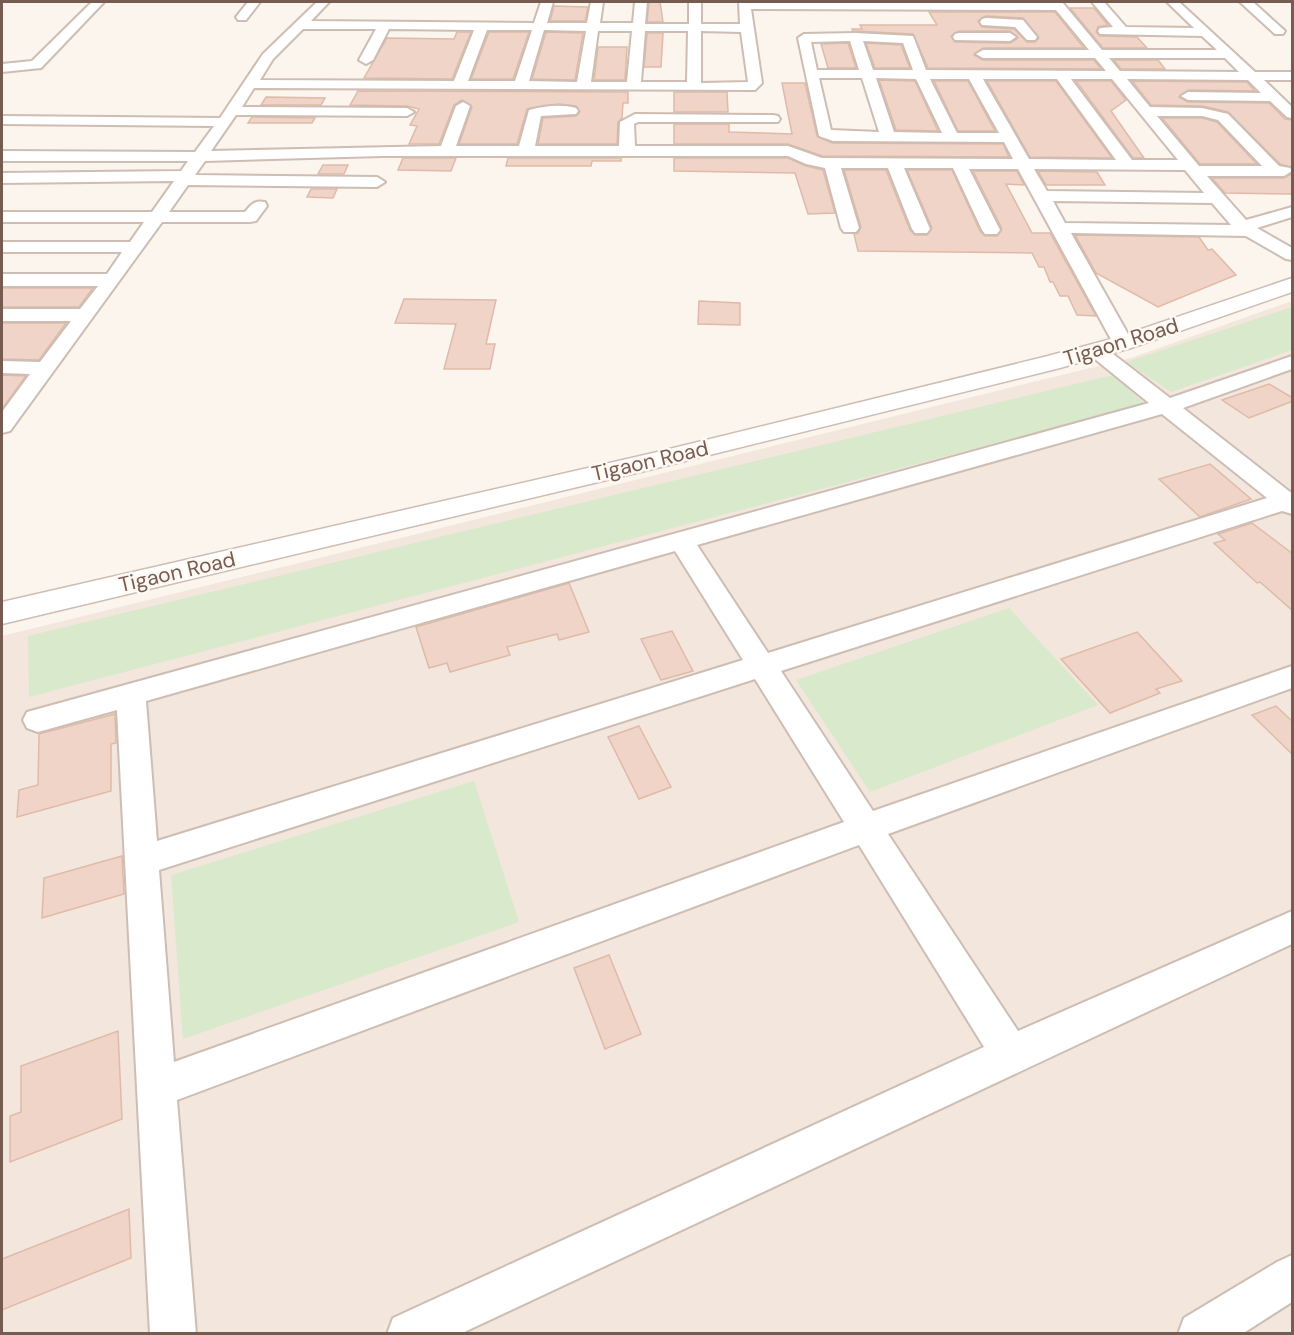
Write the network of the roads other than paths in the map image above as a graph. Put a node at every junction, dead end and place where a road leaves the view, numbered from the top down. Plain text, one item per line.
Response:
1 (98, 2) edge
2 (254, 2) edge
3 (322, 2) edge
4 (547, 2) edge
5 (597, 2) edge
6 (641, 2) edge
7 (695, 2) edge
8 (1098, 2) edge
9 (1173, 2) edge
10 (1246, 2) edge
11 (746, 3) edge
12 (1058, 4) edge
13 (495, 10) dead end
14 (442, 12) dead end
15 (242, 17) dead end
16 (970, 22) dead end
17 (300, 25) junction
18 (384, 26) junction
19 (435, 27) junction
20 (485, 27) junction
21 (538, 27) junction
22 (639, 27) junction
23 (592, 28) junction
24 (695, 28) junction
25 (747, 28) junction
26 (1122, 30) junction
27 (1279, 31) dead end
28 (1205, 32) junction
29 (1084, 34) junction
30 (855, 37) junction
31 (959, 37) dead end
32 (1065, 38) dead end
33 (984, 54) dead end
34 (1228, 54) junction
35 (1101, 55) junction
36 (366, 60) dead end
37 (2, 68) edge
38 (812, 74) junction
39 (865, 74) junction
40 (921, 74) junction
41 (974, 75) junction
42 (1061, 75) junction
43 (1118, 75) junction
44 (1253, 76) junction
45 (1293, 76) edge
46 (251, 84) junction
47 (521, 85) junction
48 (460, 86) junction
49 (583, 86) junction
50 (634, 86) junction
51 (694, 87) junction
52 (1170, 96) dead end
53 (1274, 97) junction
54 (463, 106) dead end
55 (572, 111) dead end
56 (1148, 111) junction
57 (406, 112) dead end
58 (1293, 114) edge
59 (773, 119) dead end
60 (2, 120) edge
61 (225, 120) junction
62 (39, 121) junction
63 (244, 129) dead end
64 (888, 137) junction
65 (952, 138) junction
66 (1011, 138) junction
67 (447, 151) junction
68 (526, 151) junction
69 (627, 151) junction
70 (2, 154) edge
71 (200, 156) junction
72 (832, 164) junction
73 (895, 165) junction
74 (959, 165) junction
75 (1026, 165) junction
76 (1128, 165) junction
77 (1192, 168) junction
78 (1275, 171) junction
79 (1293, 171) edge
80 (2, 178) edge
81 (184, 178) junction
82 (377, 182) dead end
83 (1044, 196) junction
84 (1216, 198) junction
85 (259, 206) dead end
86 (1293, 212) edge
87 (157, 215) junction
88 (2, 216) edge
89 (850, 228) dead end
90 (1062, 228) junction
91 (921, 229) dead end
92 (1246, 229) junction
93 (991, 230) dead end
94 (2, 247) edge
95 (135, 247) junction
96 (1293, 255) edge
97 (2, 280) edge
98 (112, 280) junction
99 (1293, 285) edge
100 (1293, 299) edge
101 (2, 315) edge
102 (86, 315) junction
103 (1110, 351) junction
104 (1293, 362) edge
105 (2, 367) edge
106 (45, 368) junction
107 (1165, 406) junction
108 (9, 407) edge
109 (2, 426) edge
110 (1291, 502) edge
111 (681, 540) junction
112 (2, 613) edge
113 (2, 627) edge
114 (762, 666) junction
115 (1293, 677) edge
116 (131, 694) junction
117 (38, 720) dead end
118 (866, 828) junction
119 (142, 861) junction
120 (1289, 933) edge
121 (1011, 1054) junction
122 (157, 1088) junction
123 (1293, 1277) edge
124 (431, 1329) edge
125 (173, 1334) edge
126 (1200, 1334) edge

1 - 37 street
2 - 15 street
3 - 17 street
4 - 21 street
5 - 23 street
6 - 22 street
7 - 24 street
8 - 26 street
9 - 28 street
10 - 27 street
11 - 12 street
11 - 25 street
12 - 29 street
13 - 20 street
14 - 19 street
16 - 31 street
17 - 18 street
17 - 46 street
18 - 19 street
18 - 36 street
19 - 20 street
20 - 21 street
20 - 48 street
21 - 23 street
21 - 47 street
22 - 23 street
22 - 24 street
22 - 50 street
23 - 49 street
24 - 25 street
24 - 51 street
25 - 51 street
26 - 28 street
26 - 29 street
28 - 34 street
29 - 32 street
29 - 35 street
30 - 38 street
30 - 39 street
30 - 40 street
33 - 35 street
34 - 35 street
34 - 44 street
35 - 43 street
38 - 39 street
38 - 64 street
39 - 40 street
39 - 64 street
40 - 41 street
40 - 65 street
41 - 42 street
41 - 66 street
42 - 43 street
42 - 76 street
43 - 44 street
43 - 56 street
44 - 45 street
44 - 53 street
46 - 48 street
46 - 61 street
47 - 48 street
47 - 49 street
49 - 50 street
50 - 51 street
52 - 53 street
53 - 58 street
54 - 67 street
55 - 68 street
56 - 77 street
56 - 78 street
57 - 61 street
59 - 69 street
60 - 62 street
61 - 62 street
61 - 63 street
61 - 71 street
62 - 70 street
64 - 65 street
65 - 66 street
66 - 75 street
67 - 68 street
67 - 71 street
68 - 69 street
69 - 72 street
70 - 71 street
71 - 81 street
72 - 73 street
72 - 89 street
73 - 74 street
73 - 91 street
74 - 75 street
74 - 93 street
75 - 76 street
75 - 83 street
76 - 77 street
77 - 78 street
77 - 84 street
78 - 79 street
80 - 81 street
81 - 82 street
81 - 87 street
83 - 84 street
83 - 90 street
84 - 92 street
85 - 87 street
86 - 92 street
87 - 88 street
87 - 95 street
90 - 92 street
90 - 103 street
92 - 96 street
94 - 95 street
95 - 98 street
97 - 98 street
98 - 102 street
99 - 103 street, Tigaon Road
100 - 103 street
101 - 102 street
102 - 106 street
103 - 107 street
103 - 112 street, Tigaon Road
103 - 113 street
104 - 107 street
105 - 106 street
106 - 108 street
107 - 110 street
107 - 111 street
108 - 109 street
110 - 114 street
111 - 114 street
111 - 116 street
114 - 118 street
114 - 119 street
115 - 118 street
116 - 117 street
116 - 119 street
118 - 121 street
118 - 122 street
119 - 122 street
120 - 121 street
121 - 124 street
122 - 125 street
123 - 126 street

